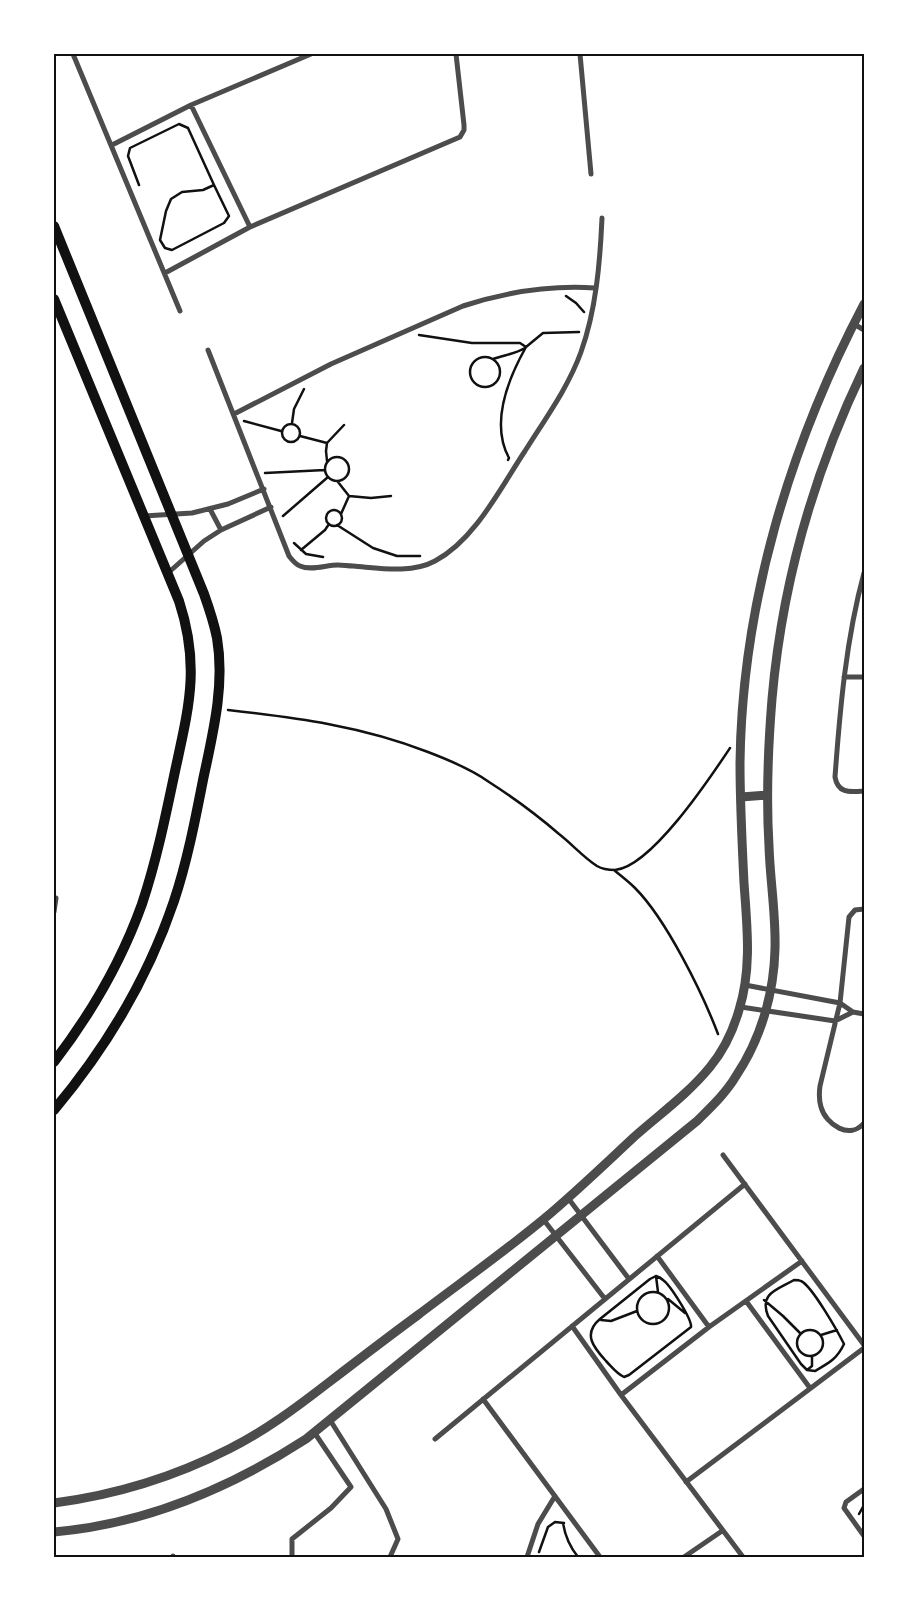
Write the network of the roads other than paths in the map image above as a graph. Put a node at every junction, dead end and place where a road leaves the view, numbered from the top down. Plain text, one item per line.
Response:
1 (73, 54) edge
2 (311, 54) edge
3 (456, 54) edge
4 (580, 54) edge
5 (191, 105) junction
6 (112, 145) junction
7 (591, 174) dead end
8 (602, 218) dead end
9 (54, 226) edge
10 (250, 227) junction
11 (165, 273) junction
12 (595, 288) junction
13 (54, 299) edge
14 (864, 304) edge
15 (180, 311) dead end
16 (854, 324) junction
17 (864, 330) edge
18 (208, 350) dead end
19 (864, 368) edge
20 (234, 414) junction
21 (264, 489) junction
22 (271, 507) junction
23 (210, 509) junction
24 (173, 515) junction
25 (144, 516) junction
26 (221, 530) junction
27 (188, 554) junction
28 (864, 572) edge
29 (168, 573) junction
30 (864, 676) edge
31 (844, 677) junction
32 (864, 791) edge
33 (767, 795) junction
34 (741, 797) junction
35 (56, 898) dead end
36 (864, 909) edge
37 (54, 912) edge
38 (745, 985) junction
39 (771, 990) junction
40 (840, 1002) junction
41 (741, 1007) junction
42 (766, 1011) junction
43 (853, 1012) junction
44 (864, 1014) edge
45 (835, 1021) junction
46 (54, 1062) edge
47 (54, 1110) edge
48 (864, 1123) edge
49 (723, 1155) dead end
50 (745, 1184) junction
51 (568, 1198) junction
52 (581, 1216) junction
53 (543, 1219) junction
54 (556, 1236) junction
55 (657, 1256) junction
56 (802, 1261) junction
57 (629, 1279) junction
58 (605, 1299) junction
59 (746, 1301) junction
60 (572, 1326) junction
61 (709, 1327) junction
62 (864, 1346) edge
63 (810, 1388) junction
64 (621, 1395) junction
65 (483, 1399) junction
66 (330, 1420) junction
67 (314, 1432) junction
68 (435, 1439) dead end
69 (686, 1482) junction
70 (864, 1489) edge
71 (555, 1496) junction
72 (54, 1503) edge
73 (722, 1531) junction
74 (54, 1532) edge
75 (864, 1536) edge
76 (292, 1557) edge
77 (390, 1557) edge
78 (527, 1557) edge
79 (600, 1557) edge
80 (684, 1557) edge
81 (742, 1557) edge

1 - 6 street
2 - 5 street
3 - 10 street
4 - 7 street
5 - 6 street
5 - 10 street
6 - 11 street
8 - 12 street
9 - 24 main road
10 - 11 street
11 - 15 street
12 - 20 street
12 - 22 street
13 - 25 main road
14 - 16 street
16 - 17 street
16 - 34 street
18 - 20 street
19 - 33 street
20 - 21 street
21 - 22 street
21 - 23 street
22 - 26 street
23 - 24 street
23 - 26 street
24 - 25 street
24 - 27 main road
25 - 29 main road
26 - 27 street
27 - 29 street
27 - 47 main road
28 - 31 street
29 - 46 main road
30 - 31 street
31 - 32 street
33 - 34 street
33 - 39 street
34 - 38 street
35 - 37 street
36 - 40 street
38 - 39 street
38 - 41 street
39 - 40 street
39 - 42 street
40 - 43 street
40 - 45 street
41 - 42 street
41 - 51 street
42 - 45 street
42 - 52 street
43 - 44 street
43 - 45 street
45 - 48 street
49 - 50 street
50 - 55 street
50 - 56 street
51 - 52 street
51 - 53 street
52 - 54 street
52 - 57 street
53 - 54 street
53 - 72 street
54 - 58 street
54 - 66 street
55 - 57 street
55 - 61 street
56 - 59 street
56 - 62 street
57 - 58 street
58 - 60 street
59 - 61 street
59 - 63 street
60 - 64 street
60 - 65 street
61 - 64 street
62 - 63 street
63 - 69 street
64 - 69 street
65 - 68 street
65 - 71 street
66 - 67 street
66 - 77 street
67 - 74 street
67 - 76 street
69 - 73 street
70 - 75 street
71 - 78 street
71 - 79 street
73 - 80 street
73 - 81 street

